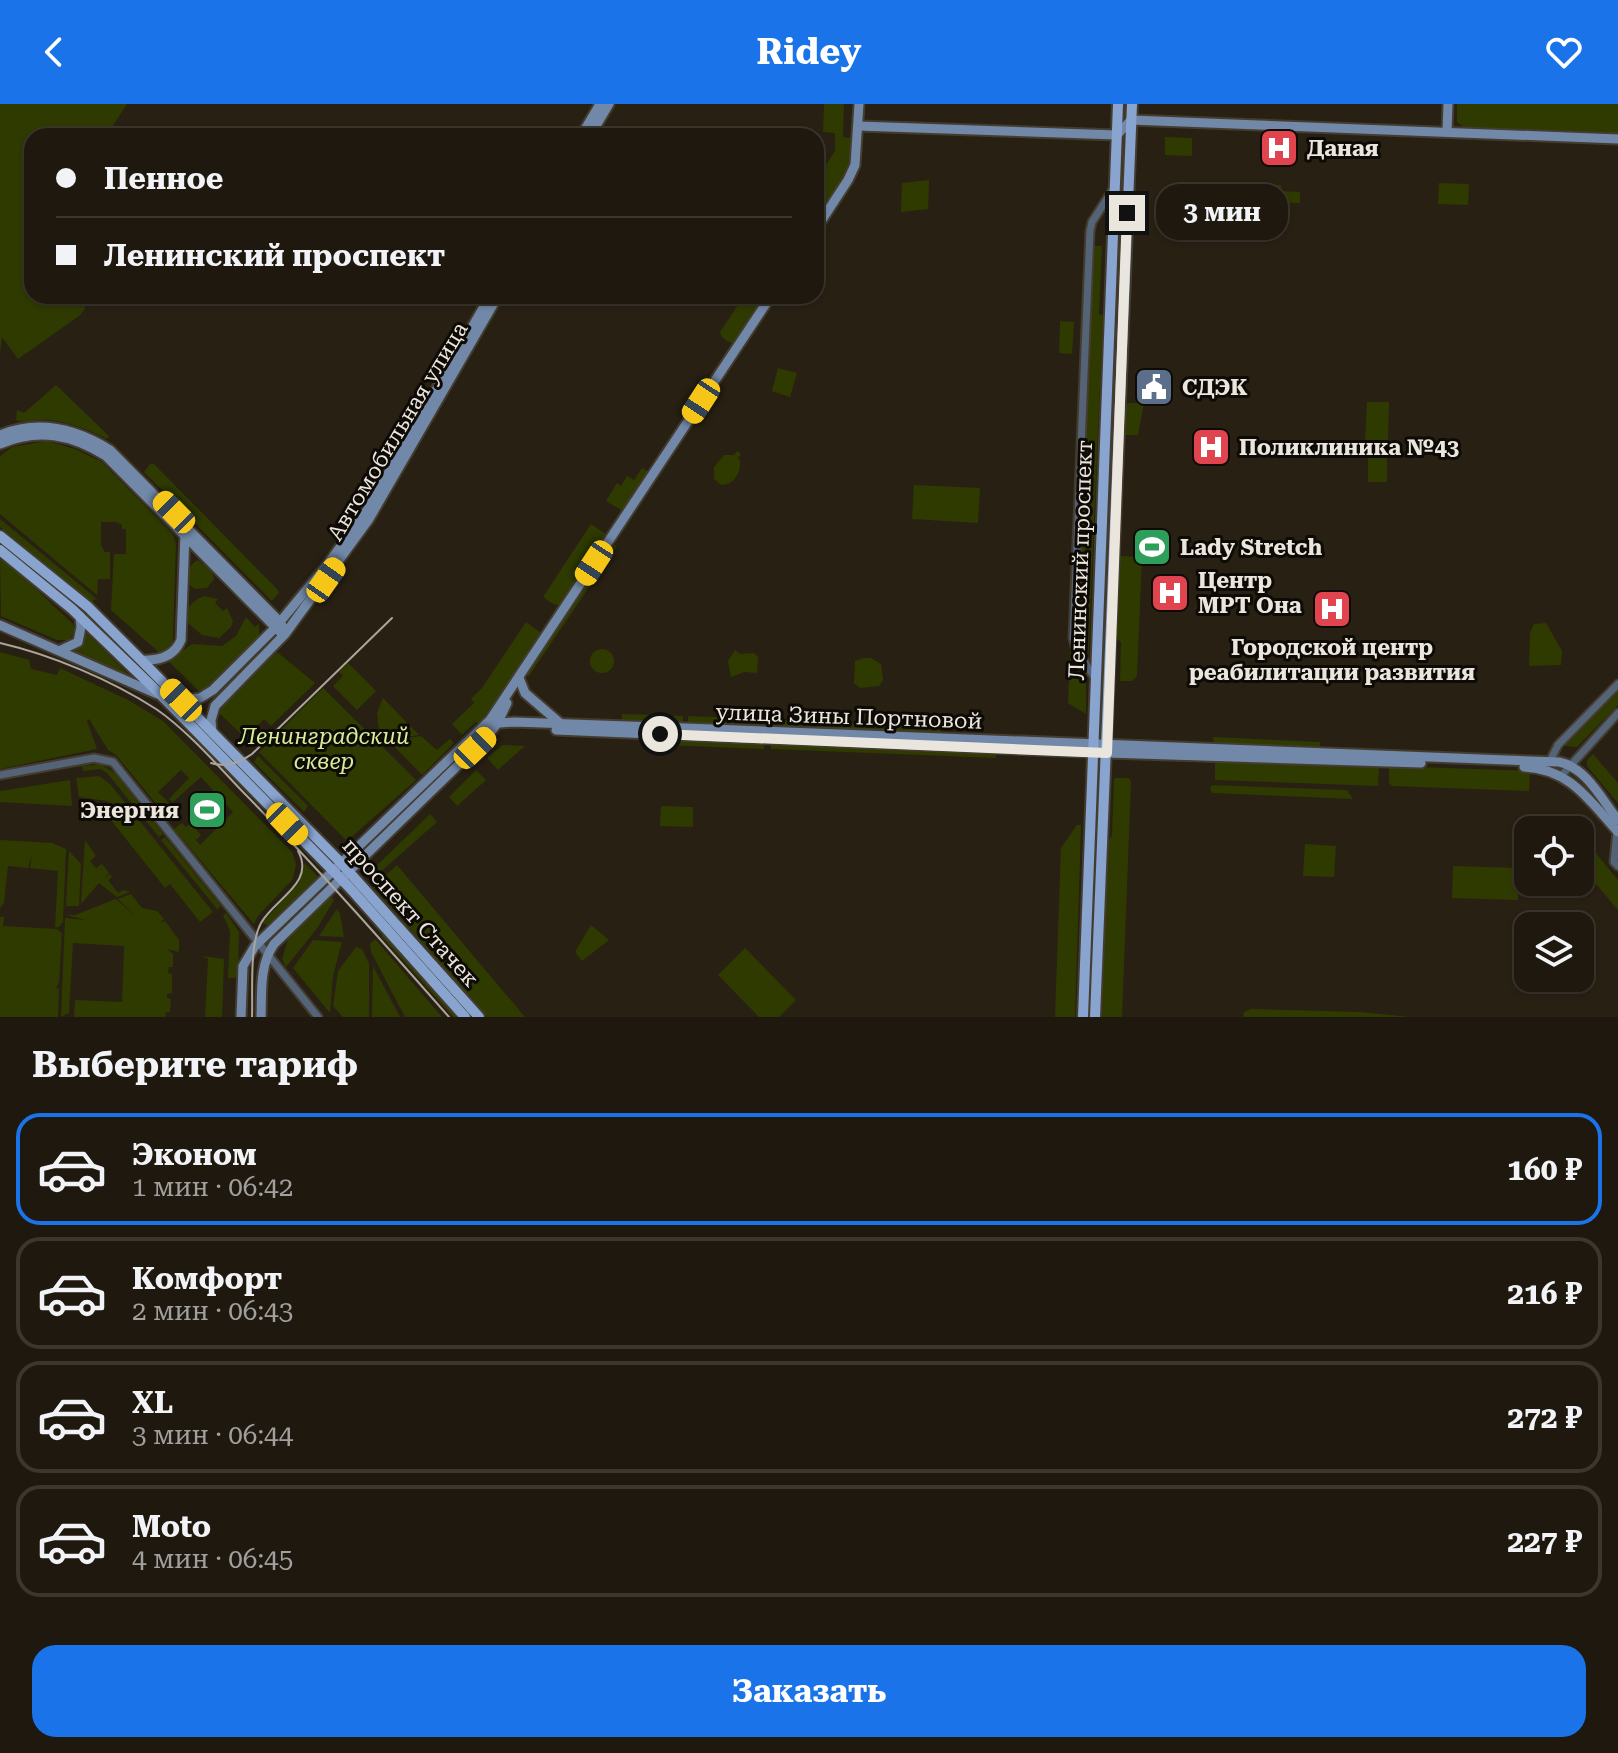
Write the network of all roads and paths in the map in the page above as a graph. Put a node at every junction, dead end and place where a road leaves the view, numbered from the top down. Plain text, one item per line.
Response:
1 (600, 104) edge
2 (609, 104) edge
3 (859, 104) edge
4 (1118, 104) edge
5 (1132, 104) edge
6 (1448, 104) edge
7 (1117, 119) junction
8 (1131, 120) junction
9 (858, 126) junction
10 (586, 128) edge
11 (595, 128) edge
12 (1447, 131) junction
13 (1117, 135) junction
14 (1618, 139) edge
15 (1115, 187) junction
16 (824, 217) edge
17 (485, 304) edge
18 (493, 304) edge
19 (766, 304) edge
20 (0, 435) edge
21 (0, 444) edge
22 (185, 534) junction
23 (0, 536) edge
24 (0, 550) edge
25 (205, 556) junction
26 (183, 570) junction
27 (80, 608) junction
28 (0, 625) edge
29 (278, 625) junction
30 (285, 634) junction
31 (61, 650) junction
32 (141, 660) junction
33 (519, 678) junction
34 (1096, 680) junction
35 (1618, 684) edge
36 (161, 695) junction
37 (181, 700) junction
38 (1618, 713) edge
39 (493, 724) junction
40 (561, 724) junction
41 (212, 732) junction
42 (1093, 748) junction
43 (1107, 748) junction
44 (1570, 764) junction
45 (1549, 765) junction
46 (0, 775) edge
47 (1562, 775) junction
48 (1618, 820) edge
49 (1617, 832) edge
50 (1618, 866) edge
51 (341, 870) junction
52 (259, 942) junction
53 (268, 953) junction
54 (241, 1017) edge
55 (261, 1017) edge
56 (318, 1017) edge
57 (465, 1017) edge
58 (479, 1017) edge
59 (1083, 1017) edge
60 (1095, 1017) edge

1 - 10 main road
2 - 11 main road
3 - 9 main road
4 - 7 main road, Ленинский проспект
5 - 8 main road, Ленинский проспект
6 - 12 main road
7 - 8 main road
7 - 13 main road, Ленинский проспект
8 - 12 main road
8 - 13 main road
8 - 43 main road, Ленинский проспект
9 - 13 main road
9 - 16 main road
12 - 14 main road
13 - 15 main road, Ленинский проспект
15 - 34 main road, Ленинский проспект
15 - 34 street
17 - 29 main road, Автомобильная улица
18 - 30 main road, Автомобильная улица
19 - 33 main road
20 - 29 main road
21 - 22 main road
22 - 25 main road
22 - 26 main road
23 - 27 main road, проспект Стачек
24 - 27 main road, проспект Стачек
25 - 26 main road
25 - 29 main road
26 - 32 main road
27 - 31 main road
27 - 32 main road, проспект Стачек
27 - 36 main road, проспект Стачек
28 - 31 main road
29 - 30 main road
29 - 37 main road, Автомобильная улица
30 - 41 main road, Автомобильная улица
31 - 36 main road
32 - 37 main road, проспект Стачек
33 - 39 main road
33 - 40 main road
34 - 42 main road, Ленинский проспект
35 - 45 street
36 - 51 main road, проспект Стачек
37 - 41 main road, проспект Стачек
38 - 44 street
39 - 40 main road, улица Зины Портновой
39 - 42 main road, улица Зины Портновой
39 - 51 main road
40 - 42 main road, улица Зины Портновой
41 - 51 main road, проспект Стачек
42 - 43 main road, улица Зины Портновой
42 - 59 main road, Ленинский проспект
43 - 45 main road, улица Зины Портновой
43 - 60 main road, Ленинский проспект
44 - 45 main road, улица Зины Портновой
44 - 47 street
44 - 48 main road
45 - 47 main road, улица Зины Портновой
46 - 52 street
47 - 49 main road
49 - 50 street
51 - 52 main road
51 - 53 main road
51 - 57 main road, проспект Стачек
51 - 58 main road, проспект Стачек
52 - 53 street
52 - 54 main road
53 - 55 main road
53 - 56 street

